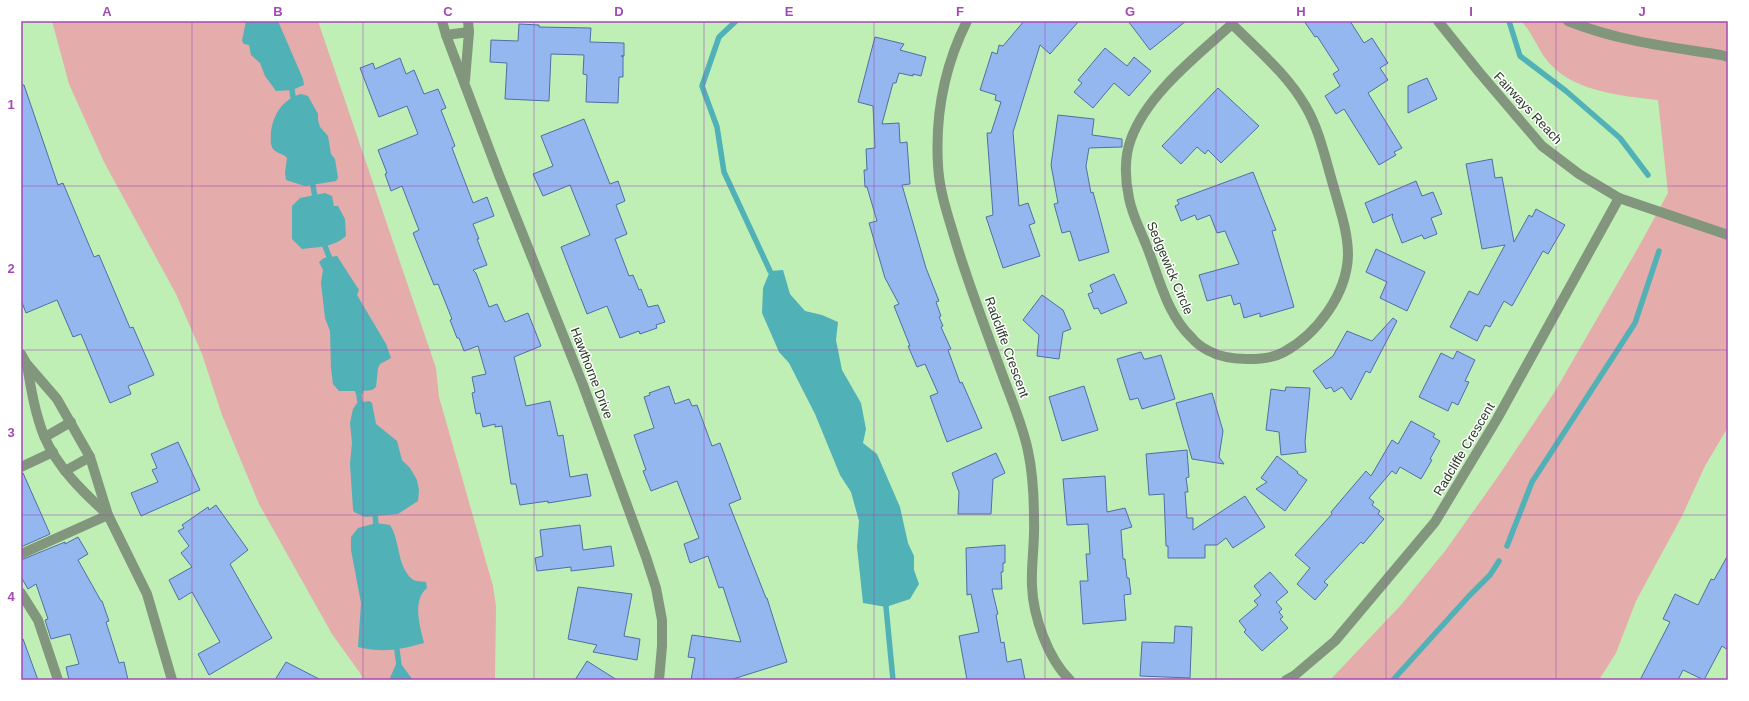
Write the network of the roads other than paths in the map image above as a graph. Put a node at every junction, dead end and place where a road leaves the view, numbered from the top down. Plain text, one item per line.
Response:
1 (442, 21) edge
2 (468, 21) edge
3 (967, 21) edge
4 (1438, 21) edge
5 (1568, 21) edge
6 (1232, 22) edge
7 (469, 32) junction
8 (446, 35) junction
9 (1728, 57) edge
10 (464, 82) junction
11 (1619, 198) junction
12 (1728, 234) edge
13 (21, 354) edge
14 (26, 363) junction
15 (71, 422) junction
16 (45, 437) junction
17 (53, 452) junction
18 (90, 457) junction
19 (21, 467) edge
20 (65, 470) junction
21 (108, 515) junction
22 (21, 554) edge
23 (21, 593) edge
24 (58, 680) edge
25 (172, 680) edge
26 (658, 680) edge
27 (1070, 680) edge
28 (1286, 680) edge

1 - 8 street, Hawthorne Drive
2 - 7 street, Hawthorne Drive
3 - 27 street, Radcliffe Crescent
4 - 11 street, Fairways Reach
5 - 9 street
6 - 6 street, Sedgewick Circle
7 - 8 street
7 - 10 street, Hawthorne Drive
8 - 10 street, Hawthorne Drive
10 - 26 street, Hawthorne Drive
11 - 12 street, Fairways Reach
11 - 28 street, Radcliffe Crescent
13 - 14 street
14 - 15 street
14 - 16 street
15 - 16 street
15 - 18 street
16 - 17 street
17 - 19 street
17 - 20 street
18 - 20 street
18 - 21 street
20 - 21 street
21 - 22 street
21 - 25 street
23 - 24 street

